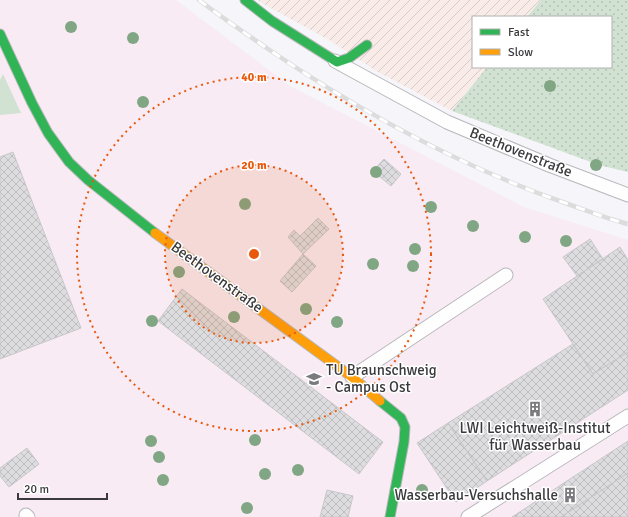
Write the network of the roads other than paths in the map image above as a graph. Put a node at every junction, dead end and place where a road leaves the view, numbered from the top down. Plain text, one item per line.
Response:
1 (245, 0) edge
2 (0, 34) edge
3 (367, 45) dead end
4 (332, 59) junction
5 (628, 195) edge
6 (506, 275) dead end
7 (352, 377) junction
8 (628, 416) edge
9 (390, 517) edge
10 (468, 517) edge

1 - 4 street, Beethovenstraße
2 - 7 street, Beethovenstraße
3 - 4 street
4 - 5 lane, Beethovenstraße
6 - 7 lane
7 - 9 street, Beethovenstraße
8 - 10 lane

